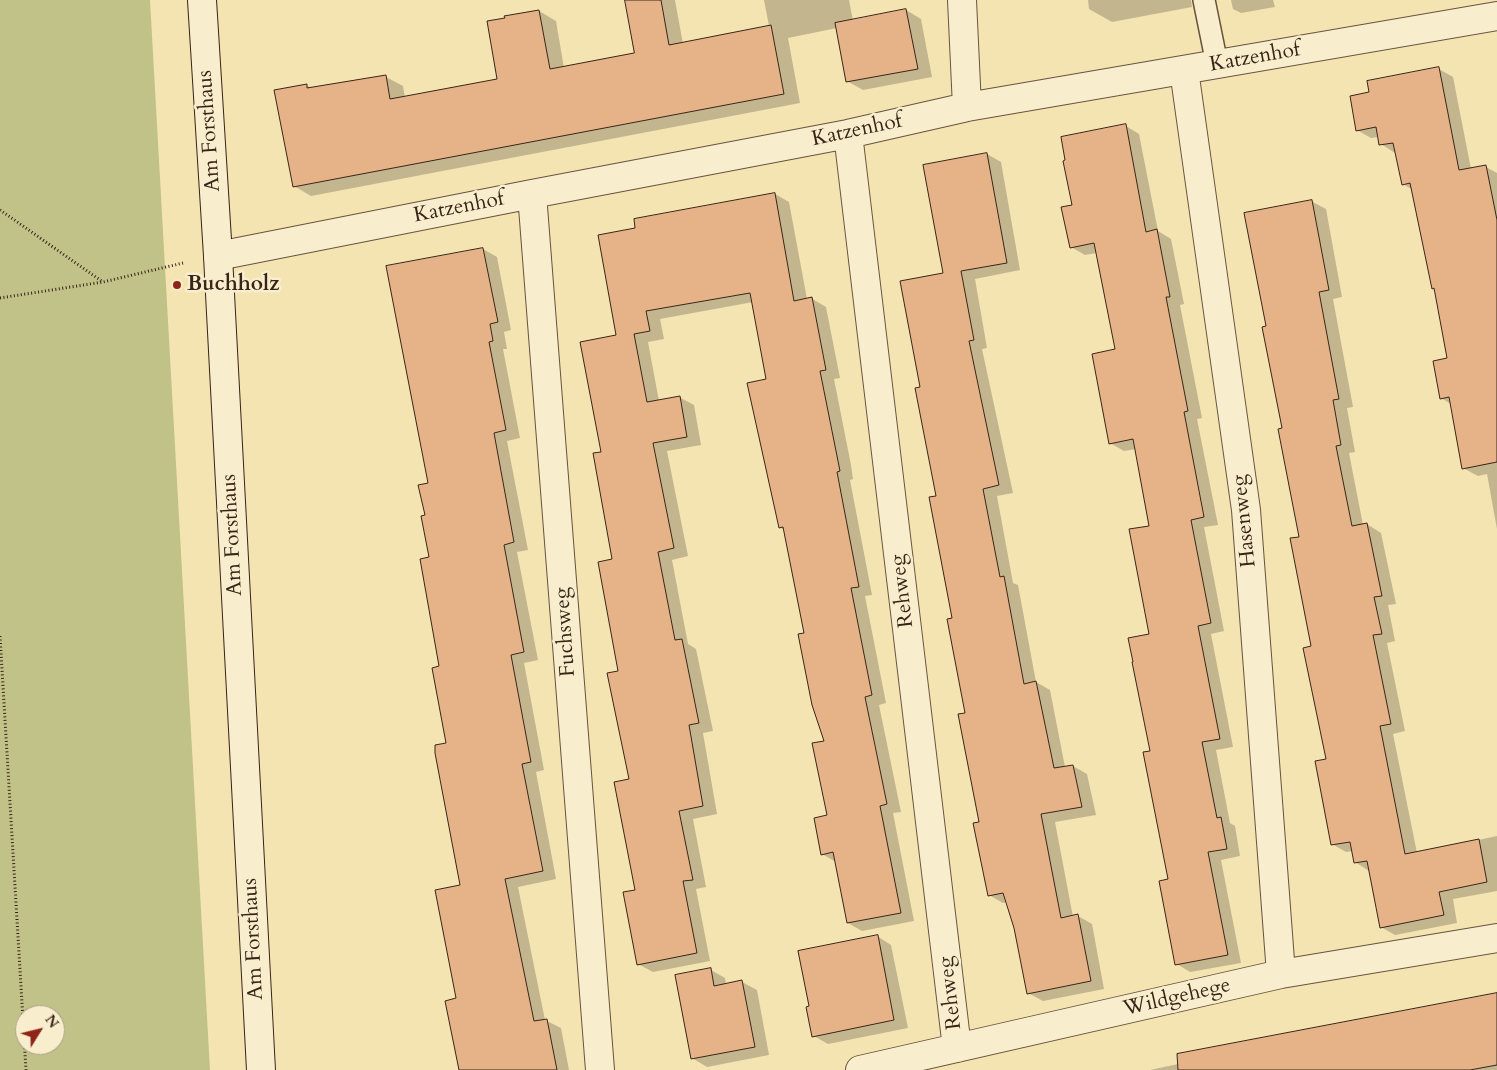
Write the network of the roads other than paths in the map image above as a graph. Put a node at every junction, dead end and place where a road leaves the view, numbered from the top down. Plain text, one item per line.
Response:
1 (202, 0) edge
2 (962, 0) edge
3 (1204, 0) edge
4 (1497, 16) edge
5 (1217, 64) junction
6 (1184, 70) junction
7 (967, 107) junction
8 (848, 134) junction
9 (532, 194) junction
10 (218, 256) junction
11 (1497, 938) edge
12 (1281, 974) junction
13 (957, 1048) junction
14 (261, 1070) edge
15 (600, 1070) edge
16 (860, 1070) edge

1 - 10 street, Am Forsthaus
2 - 7 street
3 - 5 lane
4 - 5 street, Katzenhof
5 - 6 street, Katzenhof
6 - 7 street, Katzenhof
6 - 12 street, Hasenweg
7 - 8 street, Katzenhof
8 - 9 street, Katzenhof
8 - 13 street, Rehweg
9 - 10 street, Katzenhof
9 - 15 street, Fuchsweg
10 - 14 street, Am Forsthaus
11 - 12 street, Wildgehege
12 - 13 street, Wildgehege
13 - 16 street, Wildgehege

